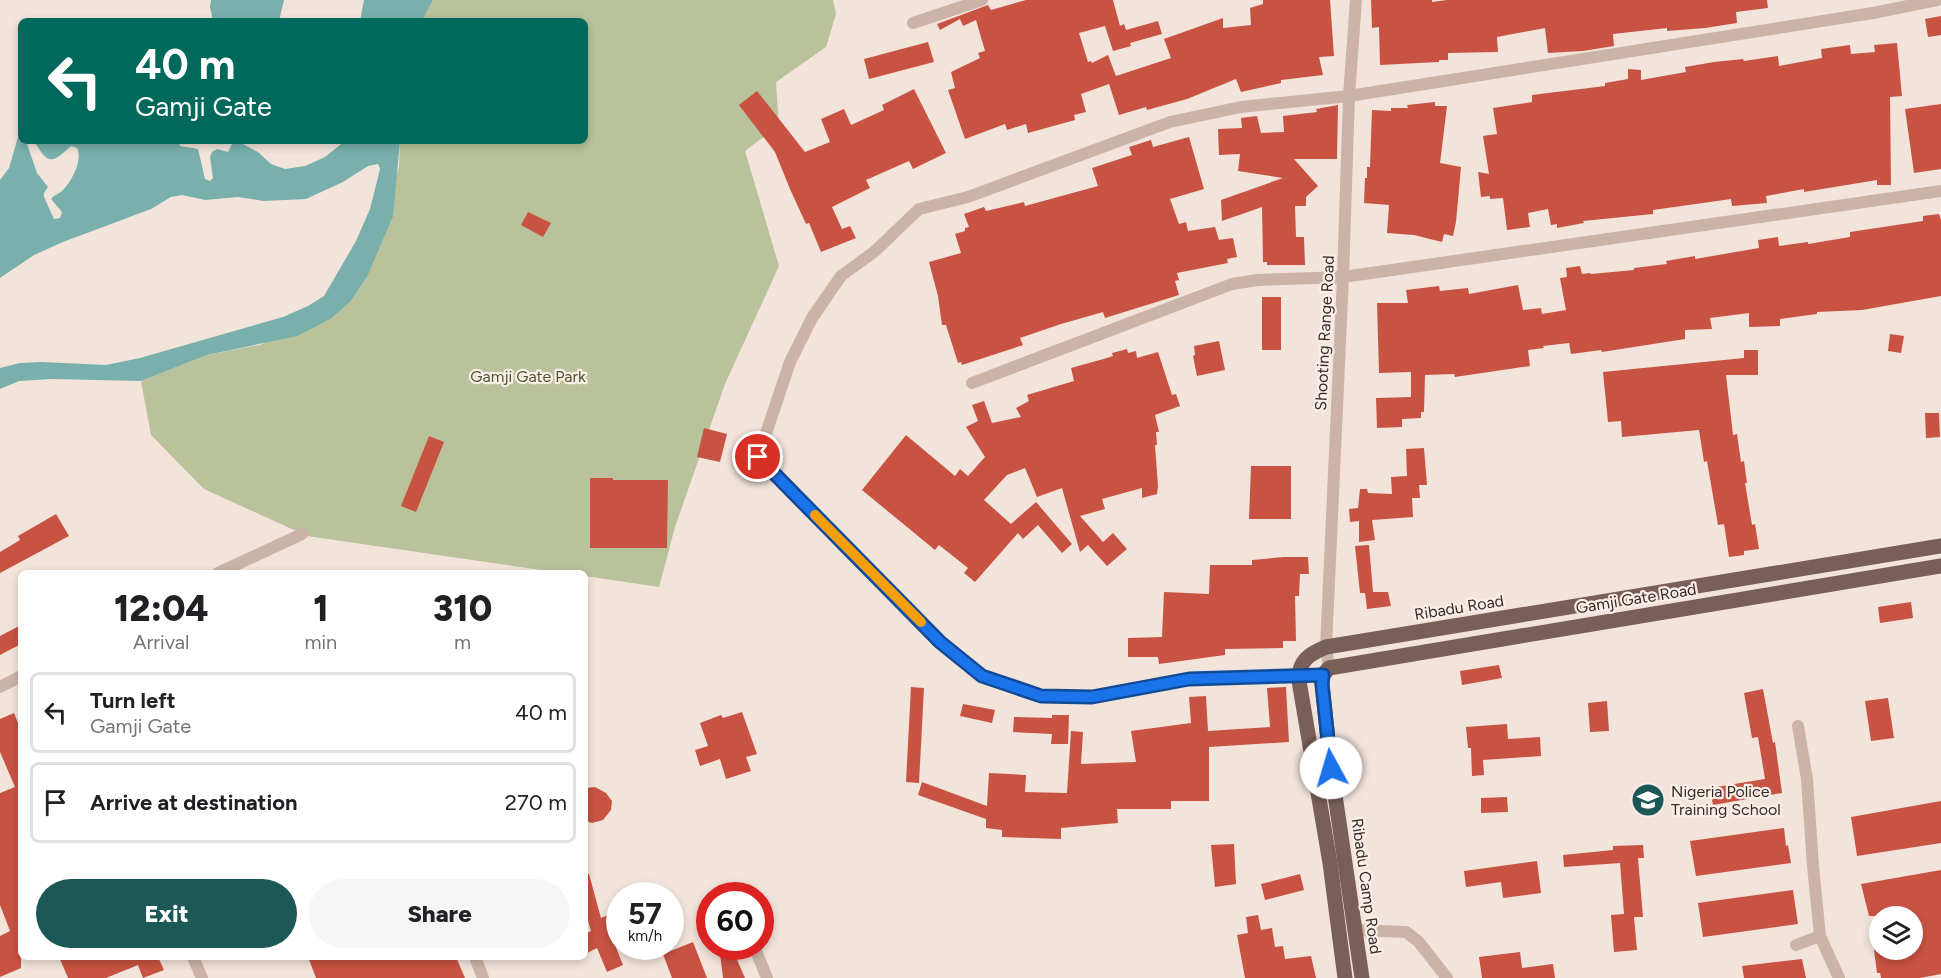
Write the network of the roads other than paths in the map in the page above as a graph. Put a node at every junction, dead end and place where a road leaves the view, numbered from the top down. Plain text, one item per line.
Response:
1 (982, 0) edge
2 (1356, 0) edge
3 (1937, 0) edge
4 (913, 23) dead end
5 (1349, 96) junction
6 (1941, 191) edge
7 (1343, 277) junction
8 (972, 383) dead end
9 (302, 534) dead end
10 (1941, 546) edge
11 (1941, 566) edge
12 (224, 570) edge
13 (1326, 647) junction
14 (1330, 669) junction
15 (1298, 676) junction
16 (18, 678) edge
17 (0, 687) edge
18 (1798, 726) dead end
19 (1355, 930) junction
20 (1820, 936) junction
21 (1796, 945) dead end
22 (194, 960) edge
23 (476, 960) edge
24 (759, 960) edge
25 (202, 978) edge
26 (483, 978) edge
27 (767, 978) edge
28 (1345, 978) edge
29 (1362, 978) edge
30 (1447, 978) edge
31 (1839, 978) edge

1 - 4 street
2 - 5 street, Shooting Range Road
3 - 5 street
5 - 7 street, Shooting Range Road
5 - 15 street
6 - 7 street
7 - 8 street
7 - 13 street, Shooting Range Road
9 - 12 street
10 - 13 main road, Ribadu Road
11 - 14 main road, Gamji Gate Road
13 - 14 street, Shooting Range Road
13 - 15 main road, Ribadu Road
14 - 15 street
14 - 19 main road, Ribadu Camp Road
15 - 28 main road
16 - 17 street
18 - 20 street
19 - 29 main road, Ribadu Camp Road
19 - 30 street
20 - 21 street
20 - 31 street
22 - 25 street
23 - 26 street
24 - 27 street

